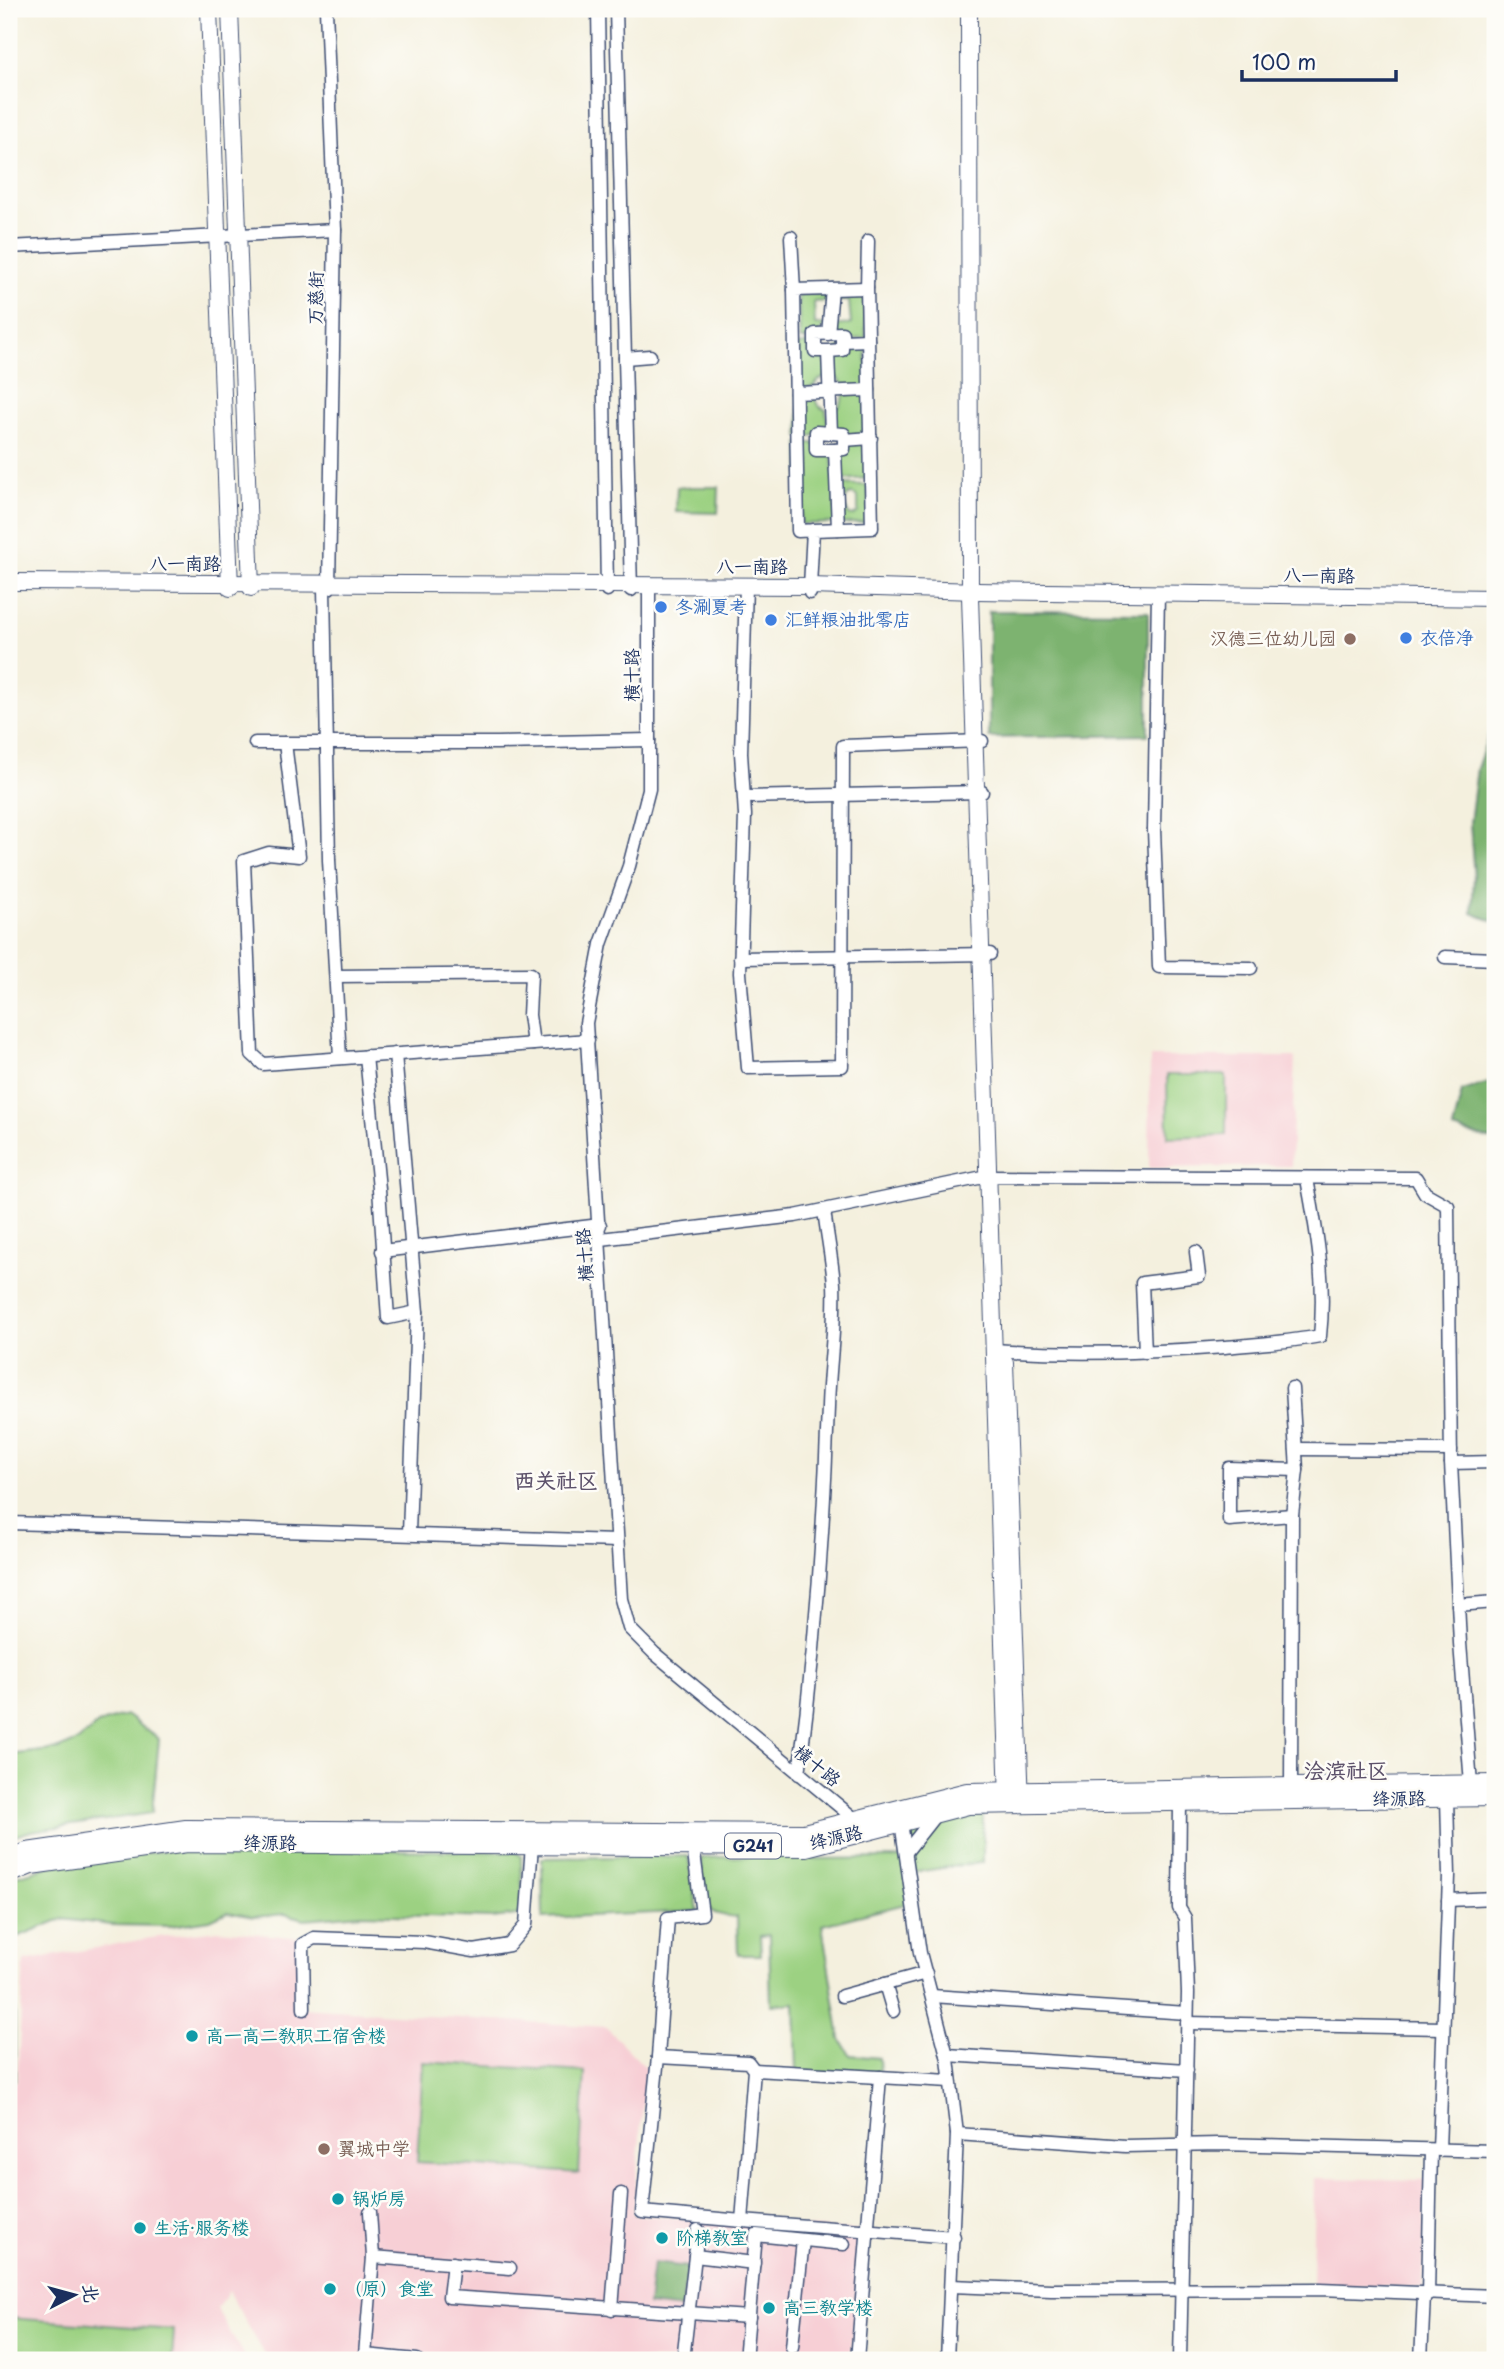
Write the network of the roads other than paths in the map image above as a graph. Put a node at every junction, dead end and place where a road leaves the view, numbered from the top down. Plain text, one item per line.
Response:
1 (209, 9) edge
2 (230, 9) edge
3 (326, 9) edge
4 (597, 9) edge
5 (616, 9) edge
6 (969, 9) edge
7 (978, 9) edge
8 (335, 230) junction
9 (238, 235) junction
10 (217, 236) junction
11 (791, 237) dead end
12 (868, 241) dead end
13 (9, 247) edge
14 (867, 288) junction
15 (832, 289) junction
16 (794, 290) junction
17 (828, 334) junction
18 (868, 340) junction
19 (815, 341) junction
20 (842, 341) junction
21 (795, 342) junction
22 (828, 351) junction
23 (650, 356) dead end
24 (625, 358) junction
25 (869, 390) junction
26 (829, 392) junction
27 (796, 393) junction
28 (831, 433) junction
29 (871, 438) junction
30 (796, 441) junction
31 (816, 441) junction
32 (840, 445) junction
33 (838, 529) junction
34 (817, 530) junction
35 (9, 582) edge
36 (251, 585) junction
37 (229, 586) junction
38 (328, 586) junction
39 (607, 587) junction
40 (9, 588) edge
41 (631, 588) junction
42 (649, 588) junction
43 (746, 589) junction
44 (810, 589) junction
45 (973, 593) junction
46 (1158, 596) junction
47 (1495, 598) edge
48 (1495, 605) edge
49 (649, 740) junction
50 (979, 741) junction
51 (255, 743) dead end
52 (285, 743) junction
53 (326, 743) junction
54 (980, 792) junction
55 (843, 795) junction
56 (745, 797) junction
57 (986, 954) junction
58 (843, 957) junction
59 (1445, 957) dead end
60 (740, 958) junction
61 (1495, 958) edge
62 (1251, 968) dead end
63 (336, 976) junction
64 (588, 1040) junction
65 (533, 1044) junction
66 (395, 1054) junction
67 (366, 1056) junction
68 (340, 1058) junction
69 (993, 1176) junction
70 (1307, 1178) junction
71 (824, 1210) junction
72 (600, 1225) junction
73 (601, 1239) junction
74 (411, 1246) junction
75 (382, 1251) junction
76 (1196, 1252) dead end
77 (417, 1312) junction
78 (999, 1350) junction
79 (1145, 1352) junction
80 (1292, 1388) dead end
81 (1296, 1449) junction
82 (1451, 1457) junction
83 (1495, 1462) edge
84 (1297, 1470) junction
85 (1292, 1515) junction
86 (9, 1522) edge
87 (409, 1534) junction
88 (617, 1541) junction
89 (1495, 1602) edge
90 (1458, 1605) junction
91 (799, 1774) junction
92 (1471, 1784) junction
93 (1495, 1784) edge
94 (1291, 1787) junction
95 (1495, 1797) edge
96 (1014, 1798) junction
97 (1447, 1798) junction
98 (1180, 1802) junction
99 (936, 1814) junction
100 (856, 1820) junction
101 (901, 1822) junction
102 (532, 1845) junction
103 (693, 1846) junction
104 (906, 1852) junction
105 (9, 1859) edge
106 (9, 1874) edge
107 (1495, 1898) edge
108 (1448, 1900) junction
109 (926, 1973) junction
110 (886, 1984) junction
111 (842, 1996) dead end
112 (932, 1996) junction
113 (304, 2009) dead end
114 (892, 2011) dead end
115 (1187, 2018) junction
116 (1443, 2028) junction
117 (947, 2055) junction
118 (658, 2057) junction
119 (754, 2070) junction
120 (1187, 2070) junction
121 (880, 2077) junction
122 (950, 2081) junction
123 (957, 2134) junction
124 (1186, 2145) junction
125 (1435, 2150) junction
126 (1495, 2151) edge
127 (621, 2194) dead end
128 (370, 2212) dead end
129 (742, 2221) junction
130 (698, 2230) dead end
131 (868, 2231) junction
132 (954, 2236) junction
133 (803, 2240) junction
134 (844, 2244) dead end
135 (695, 2256) junction
136 (373, 2257) junction
137 (453, 2263) junction
138 (754, 2263) junction
139 (510, 2268) dead end
140 (951, 2286) junction
141 (1182, 2291) junction
142 (1426, 2295) junction
143 (1495, 2296) edge
144 (612, 2309) junction
145 (688, 2314) junction
146 (749, 2318) junction
147 (792, 2347) dead end
148 (410, 2360) edge
149 (417, 2360) edge
150 (684, 2360) edge
151 (745, 2360) edge
152 (857, 2360) edge
153 (947, 2360) edge
154 (1180, 2360) edge
155 (1421, 2360) edge

1 - 10 main road
2 - 9 main road
3 - 8 street, 万慈街
4 - 39 street
5 - 24 street
6 - 45 main road
7 - 45 main road
8 - 9 street
8 - 38 street, 万慈街
9 - 10 street
9 - 36 main road
10 - 13 street
10 - 37 main road
11 - 16 street
12 - 14 street
14 - 15 street
14 - 18 street
15 - 16 street
15 - 17 street
16 - 21 street
17 - 19 street
17 - 20 street
18 - 20 street
18 - 25 street
19 - 21 street
19 - 22 street
20 - 22 street
21 - 27 street
22 - 26 street
23 - 24 street
24 - 41 street
25 - 26 street
25 - 29 street
26 - 27 street
26 - 28 street
27 - 30 street
28 - 31 street
28 - 32 street
29 - 32 street
29 - 33 street
30 - 31 street
30 - 34 street
31 - 32 street
32 - 33 street
33 - 34 street
34 - 44 street
35 - 37 main road, 八一南路
36 - 37 main road, 八一南路
36 - 38 main road, 八一南路
37 - 40 main road, 八一南路
38 - 39 main road, 八一南路
38 - 53 street, 万慈街
39 - 41 main road, 八一南路
41 - 42 main road, 八一南路
42 - 43 main road, 八一南路
42 - 49 street, 横十路
43 - 44 main road, 八一南路
43 - 56 street
44 - 45 main road, 八一南路
45 - 46 main road, 八一南路
45 - 50 main road
46 - 47 main road, 八一南路
46 - 48 main road, 八一南路
46 - 62 street
49 - 53 street
49 - 64 street, 横十路
50 - 54 main road
50 - 55 street
51 - 52 street
52 - 53 street
52 - 68 street
53 - 63 street, 万慈街
54 - 55 street
54 - 57 main road
55 - 56 street
55 - 58 street
56 - 60 street
57 - 58 street
57 - 69 main road
58 - 60 street
58 - 60 street
59 - 61 street
63 - 65 street
63 - 68 street, 万慈街
64 - 65 street
64 - 72 street, 横十路
65 - 66 street
66 - 67 street
66 - 74 street
67 - 68 street
67 - 75 street
69 - 70 street
69 - 71 street
69 - 78 main road
70 - 79 street
70 - 82 street
71 - 73 street
71 - 91 street
72 - 73 street, 横十路
72 - 74 street
73 - 88 street, 横十路
74 - 75 street
74 - 77 street
75 - 77 street
76 - 79 street
77 - 87 street
78 - 79 street
78 - 96 main road
80 - 81 street
81 - 82 street
81 - 84 street
82 - 83 street
82 - 90 street
84 - 85 street
84 - 85 street
85 - 94 street
86 - 87 street
87 - 88 street
88 - 91 street, 横十路
89 - 90 street
90 - 92 street
91 - 100 street, 横十路
92 - 93 highway, 绛源路 / G241
92 - 94 highway, 绛源路 / G241
94 - 96 highway, 绛源路 / G241
95 - 97 highway, 绛源路 / G241
96 - 98 highway, 绛源路 / G241
96 - 99 highway, 绛源路 / G241
96 - 100 highway, 绛源路 / G241
97 - 98 highway, 绛源路 / G241
97 - 108 street
98 - 115 street
99 - 101 highway, 绛源路 / G241
99 - 104 street
100 - 105 highway, 绛源路 / G241
101 - 103 highway, 绛源路 / G241
101 - 104 street
102 - 103 highway, 绛源路 / G241
102 - 106 highway, 绛源路 / G241
102 - 113 street
103 - 118 street
104 - 109 street
107 - 108 street
108 - 116 street
109 - 110 street
109 - 112 street
110 - 111 street
110 - 114 street
112 - 115 street
112 - 117 street
115 - 116 street
115 - 120 street
116 - 125 street
117 - 120 street
117 - 122 street
118 - 119 street
118 - 129 street
119 - 121 street
119 - 129 street
120 - 124 street
121 - 122 street
121 - 131 street
122 - 123 street
123 - 124 street
123 - 132 street
124 - 125 street
124 - 141 street
125 - 126 street
125 - 142 street
127 - 144 street
128 - 136 street
129 - 131 street
130 - 135 street
131 - 132 street
131 - 152 street
132 - 140 street
133 - 134 street
133 - 138 street
133 - 147 street
135 - 138 street
135 - 145 street
136 - 137 street
136 - 148 street
137 - 139 street
137 - 144 street
138 - 146 street
140 - 141 street
140 - 153 street
141 - 142 street
141 - 154 street
142 - 143 street
142 - 155 street
144 - 145 street
145 - 146 street
145 - 150 street
146 - 151 street
148 - 149 street

